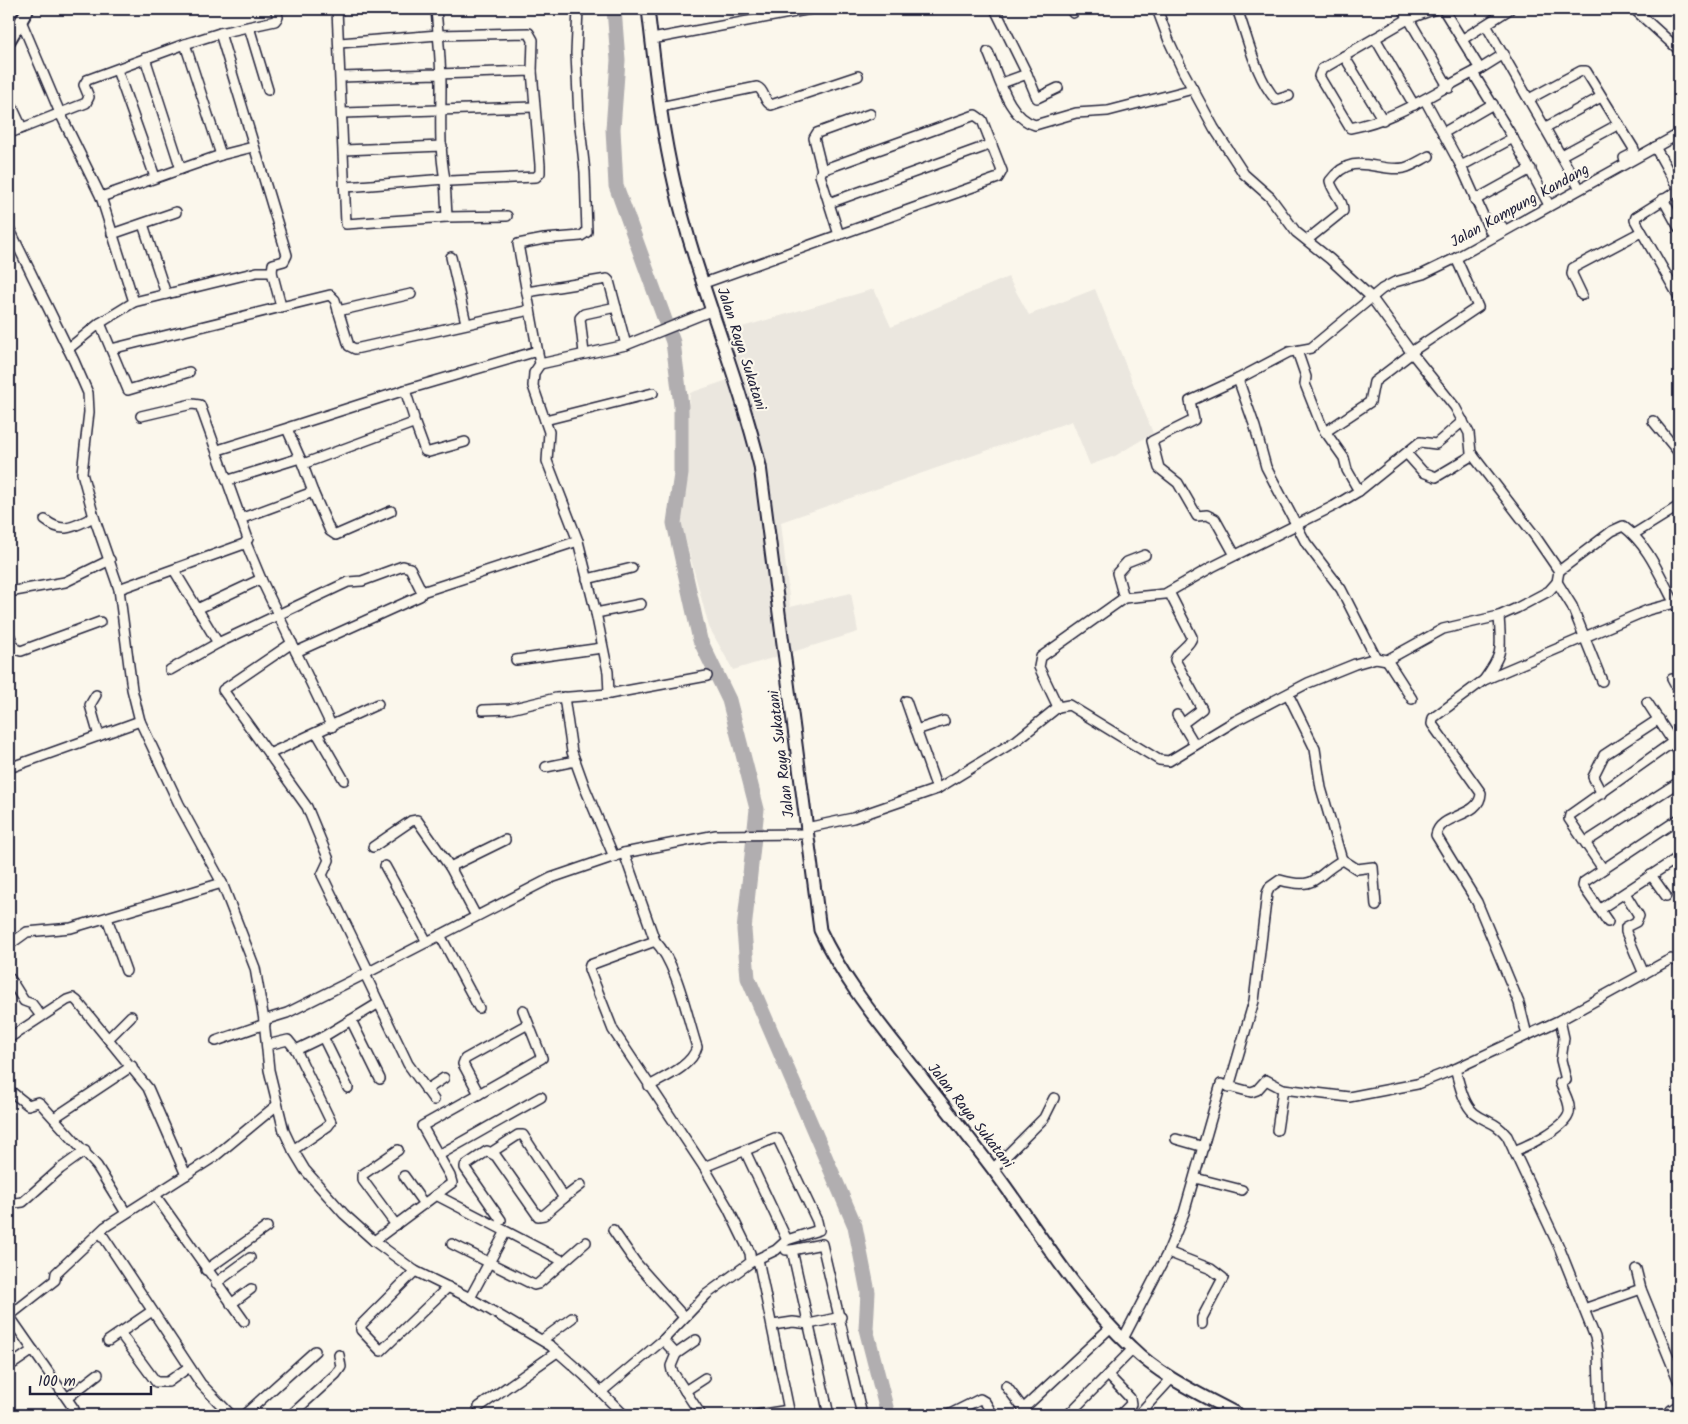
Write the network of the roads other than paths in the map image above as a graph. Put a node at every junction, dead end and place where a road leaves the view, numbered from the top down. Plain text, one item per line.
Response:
1 (28, 9) edge
2 (275, 9) edge
3 (337, 9) edge
4 (436, 9) edge
5 (578, 9) edge
6 (648, 9) edge
7 (811, 9) edge
8 (995, 9) edge
9 (1157, 9) edge
10 (1237, 9) edge
11 (1403, 9) edge
12 (1435, 9) edge
13 (1443, 9) edge
14 (1510, 9) edge
15 (1634, 9) edge
16 (1408, 19) junction
17 (22, 23) junction
18 (1486, 25) junction
19 (249, 27) junction
20 (220, 33) junction
21 (438, 36) junction
22 (1375, 38) junction
23 (1464, 39) junction
24 (652, 40) junction
25 (9, 41) edge
26 (340, 43) junction
27 (185, 44) junction
28 (1679, 50) edge
29 (988, 52) dead end
30 (1504, 54) junction
31 (1344, 56) junction
32 (145, 58) junction
33 (117, 70) junction
34 (532, 71) junction
35 (1477, 71) junction
36 (440, 73) junction
37 (1027, 74) junction
38 (858, 76) dead end
39 (341, 77) junction
40 (1002, 83) junction
41 (1058, 88) dead end
42 (1449, 88) junction
43 (1193, 89) junction
44 (268, 90) dead end
45 (1289, 96) dead end
46 (1601, 97) junction
47 (1529, 99) junction
48 (9, 100) edge
49 (1425, 100) junction
50 (1493, 104) junction
51 (1414, 105) junction
52 (534, 107) junction
53 (660, 107) junction
54 (440, 109) junction
55 (60, 113) junction
56 (343, 113) junction
57 (870, 114) dead end
58 (1383, 120) junction
59 (1619, 124) junction
60 (1546, 127) junction
61 (22, 128) junction
62 (10, 133) edge
63 (1443, 133) junction
64 (1679, 134) edge
65 (1513, 138) junction
66 (992, 144) junction
67 (442, 146) junction
68 (253, 147) junction
69 (1655, 147) junction
70 (344, 150) junction
71 (221, 155) junction
72 (1562, 155) junction
73 (1429, 156) dead end
74 (1461, 166) junction
75 (181, 169) junction
76 (1531, 169) junction
77 (822, 170) junction
78 (155, 177) junction
79 (445, 179) junction
80 (1577, 184) junction
81 (346, 186) junction
82 (1679, 190) edge
83 (101, 197) junction
84 (1663, 199) junction
85 (1475, 200) junction
86 (829, 203) junction
87 (1548, 203) junction
88 (176, 212) dead end
89 (507, 216) dead end
90 (447, 217) junction
91 (143, 224) junction
92 (9, 228) edge
93 (1679, 228) edge
94 (1641, 232) junction
95 (112, 234) junction
96 (839, 235) junction
97 (1307, 240) junction
98 (451, 257) dead end
99 (1456, 258) junction
100 (272, 272) junction
101 (704, 283) junction
102 (526, 292) junction
103 (166, 294) junction
104 (410, 294) dead end
105 (1582, 295) dead end
106 (1371, 297) junction
107 (1679, 297) edge
108 (134, 302) junction
109 (281, 306) junction
110 (616, 307) junction
111 (530, 310) junction
112 (712, 310) junction
113 (338, 311) junction
114 (466, 323) junction
115 (100, 324) junction
116 (626, 345) junction
117 (111, 348) junction
118 (68, 349) junction
119 (537, 351) junction
120 (1297, 351) junction
121 (584, 353) junction
122 (1411, 353) junction
123 (540, 364) junction
124 (189, 372) dead end
125 (1238, 379) junction
126 (405, 390) junction
127 (653, 392) dead end
128 (141, 416) dead end
129 (545, 420) junction
130 (414, 421) junction
131 (1463, 421) junction
132 (1653, 421) dead end
133 (288, 428) junction
134 (1325, 432) junction
135 (465, 442) dead end
136 (218, 450) junction
137 (1679, 453) edge
138 (1407, 454) junction
139 (1472, 455) junction
140 (301, 461) junction
141 (229, 480) junction
142 (1359, 491) junction
143 (313, 492) junction
144 (1679, 506) edge
145 (391, 511) dead end
146 (94, 517) junction
147 (240, 519) junction
148 (45, 520) dead end
149 (1296, 526) junction
150 (1634, 534) junction
151 (578, 541) junction
152 (246, 542) junction
153 (1145, 555) dead end
154 (1235, 556) junction
155 (110, 560) junction
156 (632, 568) dead end
157 (174, 570) junction
158 (1559, 571) junction
159 (261, 579) junction
160 (587, 579) junction
161 (1557, 582) junction
162 (120, 589) junction
163 (9, 592) edge
164 (422, 592) junction
165 (1169, 592) junction
166 (1124, 598) junction
167 (641, 604) dead end
168 (1678, 606) edge
169 (197, 609) junction
170 (596, 612) junction
171 (278, 615) junction
172 (1499, 616) junction
173 (100, 622) dead end
174 (9, 634) edge
175 (1584, 637) junction
176 (218, 643) junction
177 (294, 648) junction
178 (602, 648) junction
179 (1376, 658) junction
180 (516, 660) dead end
181 (1388, 660) junction
182 (170, 670) dead end
183 (707, 676) dead end
184 (1672, 679) dead end
185 (1484, 680) junction
186 (1602, 681) dead end
187 (1679, 692) edge
188 (609, 694) junction
189 (1288, 694) junction
190 (96, 695) dead end
191 (564, 697) junction
192 (1412, 699) dead end
193 (906, 701) dead end
194 (1647, 702) dead end
195 (378, 704) dead end
196 (1058, 708) junction
197 (483, 710) dead end
198 (1177, 715) dead end
199 (1659, 719) junction
200 (944, 720) dead end
201 (140, 722) junction
202 (1182, 724) junction
203 (332, 727) junction
204 (916, 730) junction
205 (317, 733) junction
206 (99, 736) junction
207 (1676, 739) edge
208 (1195, 744) junction
209 (1679, 752) edge
210 (269, 754) junction
211 (575, 761) junction
212 (546, 767) dead end
213 (9, 768) edge
214 (344, 780) dead end
215 (1679, 782) edge
216 (937, 789) junction
217 (1602, 794) junction
218 (1679, 819) edge
219 (806, 831) junction
220 (505, 840) dead end
221 (1586, 842) junction
222 (373, 847) dead end
223 (624, 853) junction
224 (614, 856) junction
225 (1679, 857) edge
226 (1342, 860) junction
227 (385, 866) dead end
228 (450, 867) junction
229 (1603, 869) junction
230 (1651, 875) junction
231 (222, 883) junction
232 (1625, 892) junction
233 (1666, 896) dead end
234 (1376, 906) dead end
235 (1600, 909) junction
236 (476, 916) junction
237 (107, 918) junction
238 (1608, 922) dead end
239 (440, 935) junction
240 (10, 940) edge
241 (655, 941) junction
242 (427, 942) junction
243 (1679, 962) edge
244 (126, 971) dead end
245 (367, 973) junction
246 (1644, 974) junction
247 (9, 977) edge
248 (379, 1003) junction
249 (478, 1008) dead end
250 (523, 1010) dead end
251 (41, 1016) junction
252 (131, 1016) dead end
253 (351, 1020) junction
254 (1560, 1020) junction
255 (265, 1022) junction
256 (528, 1024) junction
257 (1527, 1035) junction
258 (323, 1037) junction
259 (9, 1038) edge
260 (108, 1039) junction
261 (216, 1041) dead end
262 (267, 1045) junction
263 (296, 1050) junction
264 (132, 1066) junction
265 (1455, 1068) junction
266 (444, 1078) dead end
267 (380, 1079) dead end
268 (649, 1086) junction
269 (1229, 1087) junction
270 (348, 1088) dead end
271 (1283, 1089) junction
272 (9, 1090) edge
273 (426, 1090) junction
274 (479, 1094) junction
275 (541, 1097) dead end
276 (1054, 1098) dead end
277 (434, 1100) dead end
278 (277, 1105) junction
279 (54, 1118) junction
280 (1278, 1130) dead end
281 (1176, 1139) dead end
282 (1204, 1147) junction
283 (293, 1150) junction
284 (398, 1150) dead end
285 (85, 1151) junction
286 (745, 1151) junction
287 (1514, 1151) junction
288 (492, 1152) junction
289 (439, 1154) junction
290 (704, 1167) junction
291 (993, 1169) junction
292 (467, 1172) junction
293 (186, 1175) junction
294 (404, 1176) dead end
295 (1195, 1178) junction
296 (452, 1180) junction
297 (581, 1185) dead end
298 (1242, 1190) dead end
299 (155, 1195) junction
300 (436, 1195) junction
301 (564, 1198) junction
302 (15, 1203) dead end
303 (424, 1204) junction
304 (126, 1213) junction
305 (501, 1220) dead end
306 (396, 1225) junction
307 (267, 1226) dead end
308 (613, 1230) dead end
309 (818, 1230) junction
310 (101, 1233) junction
311 (505, 1233) junction
312 (787, 1240) junction
313 (374, 1241) junction
314 (586, 1242) dead end
315 (452, 1244) dead end
316 (822, 1244) junction
317 (776, 1250) junction
318 (792, 1250) junction
319 (1168, 1252) junction
320 (250, 1258) dead end
321 (755, 1260) junction
322 (563, 1261) junction
323 (490, 1263) junction
324 (206, 1270) junction
325 (415, 1270) junction
326 (1636, 1270) dead end
327 (216, 1283) junction
328 (448, 1287) junction
329 (251, 1289) dead end
330 (1641, 1289) junction
331 (470, 1298) junction
332 (231, 1304) junction
333 (1584, 1309) junction
334 (152, 1311) junction
335 (9, 1317) edge
336 (684, 1317) junction
337 (841, 1317) junction
338 (572, 1318) dead end
339 (244, 1321) dead end
340 (809, 1324) junction
341 (1202, 1324) dead end
342 (773, 1325) junction
343 (1111, 1327) junction
344 (120, 1332) junction
345 (1123, 1339) junction
346 (542, 1340) junction
347 (663, 1340) junction
348 (696, 1340) dead end
349 (108, 1341) dead end
350 (1132, 1349) junction
351 (33, 1350) junction
352 (315, 1351) dead end
353 (558, 1352) junction
354 (676, 1354) junction
355 (339, 1355) dead end
356 (14, 1363) dead end
357 (189, 1367) junction
358 (98, 1374) dead end
359 (1108, 1375) junction
360 (705, 1378) dead end
361 (1175, 1380) junction
362 (1679, 1382) edge
363 (1006, 1386) dead end
364 (685, 1391) junction
365 (601, 1392) junction
366 (67, 1398) junction
367 (1679, 1405) edge
368 (74, 1408) dead end
369 (479, 1408) dead end
370 (790, 1412) edge
371 (1026, 1412) edge
372 (1072, 1414) edge
373 (231, 1415) edge
374 (244, 1415) edge
375 (291, 1415) edge
376 (624, 1415) edge
377 (700, 1415) edge
378 (756, 1415) edge
379 (829, 1415) edge
380 (862, 1415) edge
381 (952, 1415) edge
382 (993, 1415) edge
383 (1120, 1415) edge
384 (1138, 1415) edge
385 (1239, 1415) edge
386 (1600, 1415) edge
387 (1669, 1415) edge

1 - 17 main road
2 - 19 street
3 - 26 street
4 - 21 street
5 - 102 street
6 - 24 main road, Jalan Raya Sukatani
7 - 24 street
8 - 37 street
9 - 43 street
10 - 45 street
11 - 16 street
12 - 16 street
13 - 23 street
14 - 18 street
15 - 28 street
16 - 22 street
16 - 42 street
17 - 25 main road
17 - 55 street
18 - 23 street
18 - 30 street
19 - 20 street
19 - 44 street
20 - 27 street
20 - 68 street
21 - 26 street
21 - 34 street
21 - 36 street
22 - 31 street
22 - 51 street
23 - 35 street
24 - 53 main road, Jalan Raya Sukatani
26 - 39 street
27 - 32 street
27 - 71 street
29 - 40 street
30 - 35 street
30 - 47 street
31 - 58 street
31 - 58 street
32 - 33 street
32 - 75 street
33 - 55 street
33 - 78 street
34 - 36 street
34 - 52 street
35 - 42 street
35 - 50 street
36 - 39 street
36 - 54 street
37 - 40 street
37 - 41 street
38 - 53 street
39 - 56 street
40 - 43 street
42 - 49 street
43 - 97 street
46 - 47 street
46 - 59 street
46 - 60 street
47 - 60 street
48 - 61 street
49 - 51 street
49 - 63 street
50 - 63 street
50 - 65 street
51 - 58 street
52 - 54 street
52 - 79 street
53 - 101 main road, Jalan Raya Sukatani
54 - 56 street
54 - 67 street
55 - 61 street
55 - 83 street
56 - 70 street
57 - 77 street
59 - 72 street
59 - 80 street
60 - 72 street
61 - 62 street
63 - 74 street
64 - 69 street, Jalan Kampung Kandang
65 - 74 street
65 - 76 street
66 - 77 street
66 - 86 street
66 - 96 street
67 - 70 street
67 - 79 street
68 - 71 street
68 - 100 street
69 - 82 street
69 - 87 street, Jalan Kampung Kandang
70 - 81 street
71 - 75 street
72 - 80 street
73 - 97 street
74 - 85 street
75 - 78 street
76 - 85 street
76 - 87 street
77 - 86 street
78 - 83 street
79 - 81 street
79 - 90 street
80 - 87 street
81 - 90 street
82 - 84 street
83 - 95 street
84 - 93 street
84 - 94 street
85 - 87 street
86 - 96 street
87 - 99 street, Jalan Kampung Kandang
88 - 91 street
89 - 90 street
91 - 95 street
91 - 103 street
92 - 118 street
94 - 105 street
94 - 107 street
95 - 108 street
96 - 101 street
97 - 106 street
98 - 114 street
99 - 106 street, Jalan Kampung Kandang
99 - 122 street
100 - 103 street
100 - 109 street
101 - 112 main road, Jalan Raya Sukatani
102 - 110 street
102 - 111 street
103 - 108 street
104 - 113 street
106 - 120 street, Jalan Kampung Kandang
106 - 122 street
108 - 115 street
109 - 113 street
109 - 117 street
110 - 116 street
110 - 121 street
111 - 114 street
111 - 119 street
112 - 116 street
112 - 219 main road, Jalan Raya Sukatani
113 - 114 street
115 - 117 street
115 - 118 street
116 - 121 street
117 - 124 street
118 - 146 street
119 - 123 street
119 - 126 street
120 - 125 street, Jalan Kampung Kandang
120 - 134 street
121 - 123 street
122 - 131 street
122 - 134 street
123 - 129 street
125 - 149 street
125 - 154 street, Jalan Kampung Kandang
126 - 130 street
126 - 133 street
127 - 129 street
128 - 136 street
129 - 151 street
130 - 135 street
130 - 140 street
131 - 138 street
131 - 139 street
132 - 137 street
133 - 136 street
133 - 140 street
134 - 142 street
136 - 141 street
138 - 139 street
138 - 142 street
139 - 158 street
140 - 141 street
140 - 143 street
141 - 147 street
142 - 149 street
143 - 145 street
143 - 147 street
144 - 150 street
146 - 148 street
146 - 155 street
147 - 152 street
149 - 154 street
149 - 179 street
150 - 158 street
150 - 168 street
151 - 160 street
151 - 164 street
152 - 157 street
152 - 159 street
153 - 166 street
154 - 165 street
155 - 162 street
155 - 163 street
156 - 160 street
157 - 162 street
157 - 169 street
158 - 161 street
159 - 169 street
159 - 171 street
160 - 170 street
161 - 172 street
161 - 175 street
162 - 201 street
164 - 171 street
164 - 177 street
165 - 166 street
165 - 202 street
166 - 196 street
167 - 170 street
168 - 175 street
169 - 176 street
170 - 178 street
171 - 176 street
171 - 177 street
172 - 181 street
172 - 185 street
173 - 174 street
175 - 185 street
175 - 186 street
176 - 182 street
177 - 203 street
177 - 210 street
178 - 180 street
178 - 188 street
179 - 181 street
179 - 189 street
181 - 192 street
183 - 188 street
184 - 187 street
185 - 257 street
188 - 191 street
189 - 208 street
189 - 226 street
190 - 206 street
191 - 197 street
191 - 211 street
193 - 204 street
194 - 199 street
195 - 203 street
196 - 208 street
196 - 216 street
198 - 202 street
199 - 207 street
199 - 217 street
200 - 204 street
201 - 206 street
201 - 231 street
202 - 208 street
203 - 205 street
204 - 216 street
205 - 210 street
205 - 214 street
206 - 213 street
207 - 209 street
207 - 217 street
210 - 245 street
211 - 212 street
211 - 224 street
215 - 221 street
216 - 219 street
217 - 221 street
218 - 229 street
219 - 223 street
219 - 291 main road, Jalan Raya Sukatani
220 - 228 street
221 - 229 street
222 - 228 street
223 - 224 street
223 - 241 street
224 - 236 street
225 - 230 street
226 - 234 street
226 - 269 street
227 - 242 street
228 - 236 street
229 - 235 street
230 - 232 street
230 - 233 street
231 - 237 street
231 - 255 street
232 - 235 street
232 - 246 street
235 - 238 street
236 - 239 street
237 - 240 street
237 - 244 street
239 - 242 street
239 - 249 street
241 - 268 street
241 - 268 street
242 - 245 street
243 - 246 street
245 - 248 street
245 - 255 street
246 - 254 street
247 - 251 street
248 - 253 street
248 - 273 street
250 - 256 street
251 - 259 street
251 - 260 street
252 - 260 street
253 - 258 street
253 - 267 street
254 - 257 street
254 - 287 street
255 - 261 street
255 - 262 street
256 - 274 street
256 - 274 street
257 - 265 street
258 - 263 street
258 - 270 street
260 - 264 street
262 - 263 street
262 - 278 street
263 - 283 street
264 - 279 street
264 - 293 street
265 - 271 street
265 - 287 street
266 - 273 street
268 - 290 street
269 - 271 street
269 - 282 street
271 - 280 street
272 - 279 street
273 - 277 street
274 - 289 street
275 - 289 street
276 - 291 street
278 - 283 street
278 - 293 street
279 - 285 street
281 - 282 street
282 - 295 street
283 - 313 street
284 - 306 street
285 - 302 street
285 - 304 street
286 - 290 street
286 - 309 street
286 - 312 street
287 - 333 street
288 - 292 street
288 - 301 street
288 - 301 street
289 - 296 street
290 - 321 street
291 - 343 main road, Jalan Raya Sukatani
292 - 296 street
292 - 305 street
293 - 299 street
294 - 303 street
295 - 298 street
295 - 319 street
296 - 300 street
297 - 301 street
299 - 304 street
299 - 324 street
300 - 303 street
300 - 311 street
303 - 306 street
304 - 310 street
306 - 313 street
307 - 324 street
308 - 336 street
309 - 312 street
309 - 316 street
310 - 334 street
310 - 335 street
311 - 322 street
311 - 323 street
312 - 317 street
313 - 325 street
314 - 322 street
315 - 323 street
316 - 318 street
316 - 337 street
317 - 318 street
317 - 321 street
318 - 340 street
319 - 341 street
319 - 345 street
320 - 327 street
321 - 336 street
321 - 342 street
322 - 323 street
323 - 331 street
324 - 327 street
325 - 328 street
325 - 328 street
326 - 330 street
327 - 332 street
328 - 331 street
329 - 332 street
330 - 333 street
330 - 362 street
331 - 346 street
332 - 339 street
333 - 386 street
334 - 344 street
334 - 357 street
335 - 351 street
336 - 347 street
337 - 340 street
337 - 380 street
338 - 346 street
340 - 342 street
340 - 379 street
342 - 370 street
343 - 345 main road, Jalan Raya Sukatani
343 - 371 street
344 - 349 street
344 - 357 street
345 - 350 main road, Jalan Raya Sukatani
346 - 353 street
347 - 354 street
347 - 365 street
348 - 354 street
350 - 359 street
350 - 361 main road, Jalan Raya Sukatani
351 - 356 street
351 - 366 street
352 - 374 street
353 - 365 street
353 - 369 street
354 - 364 street
355 - 375 street
357 - 373 street
358 - 366 street
359 - 372 street
359 - 383 street
360 - 364 street
361 - 384 street
361 - 385 main road, Jalan Raya Sukatani
363 - 371 street
364 - 377 street
365 - 376 street
366 - 368 street
367 - 387 street
370 - 378 street
381 - 382 street

